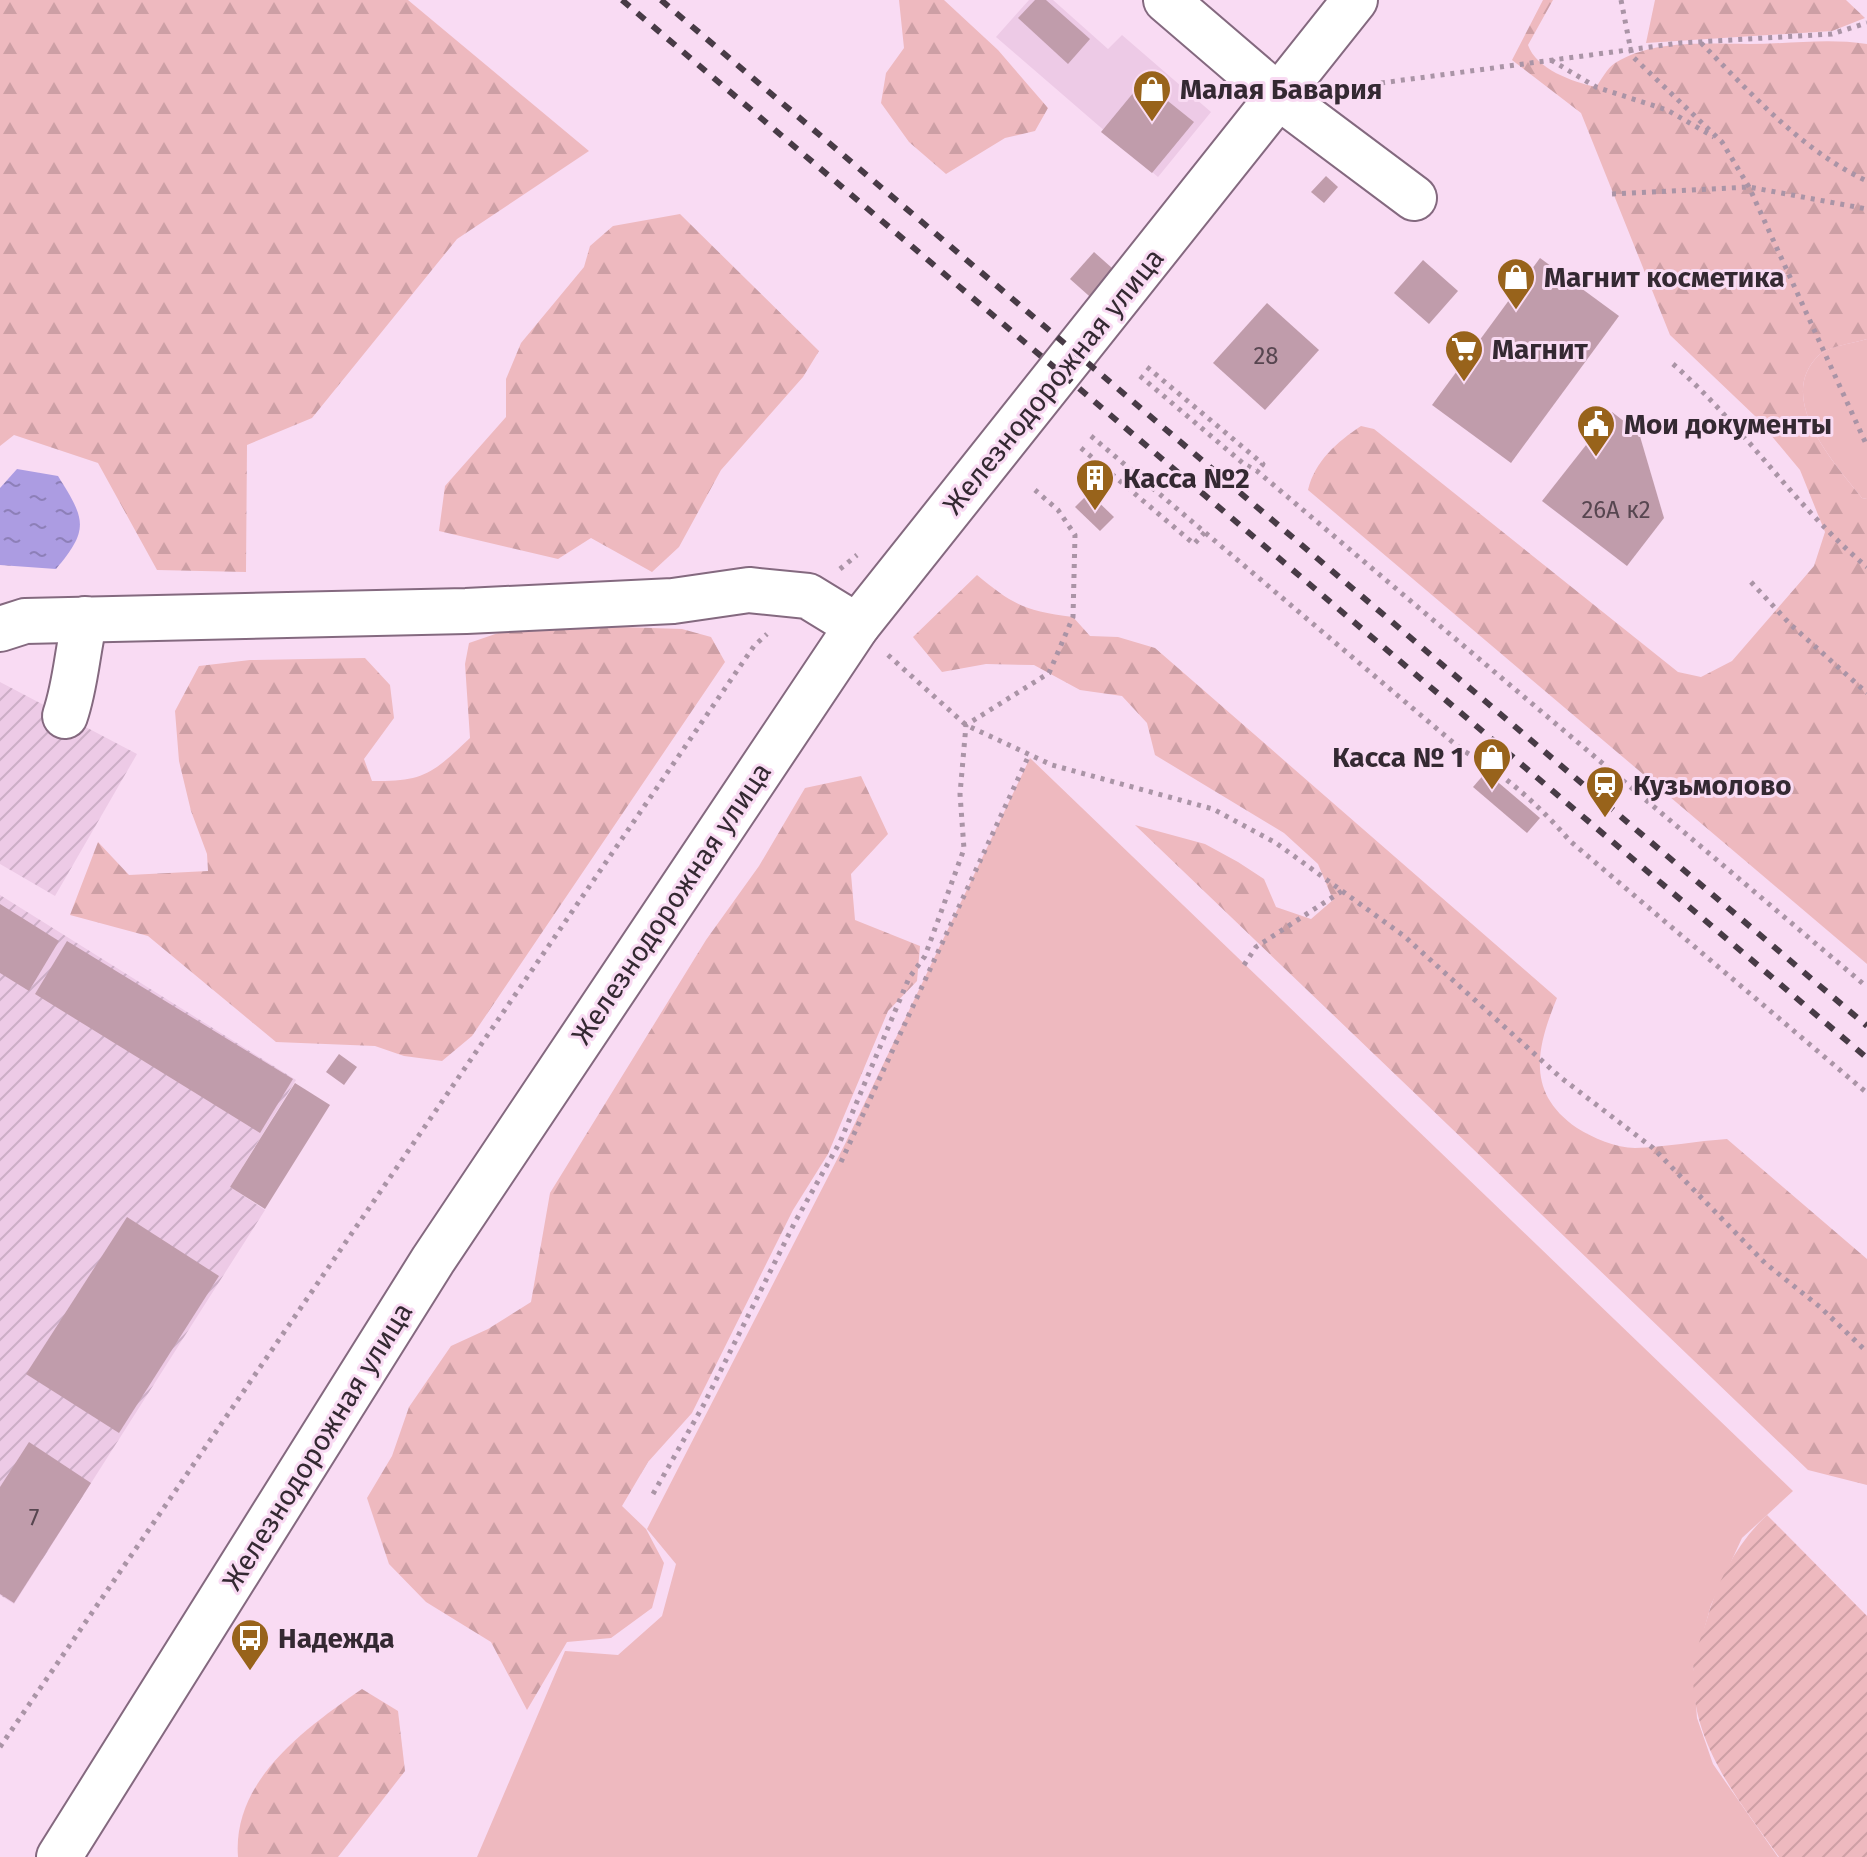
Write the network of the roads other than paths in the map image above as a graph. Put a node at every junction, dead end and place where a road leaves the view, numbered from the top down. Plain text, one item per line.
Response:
1 (1166, 0) edge
2 (1355, 0) edge
3 (1279, 97) junction
4 (1414, 198) dead end
5 (85, 619) junction
6 (857, 626) junction
7 (0, 629) edge
8 (65, 716) dead end
9 (59, 1857) edge

1 - 3 main road
2 - 3 main road, Железнодорожная улица
3 - 4 main road
3 - 6 main road, Железнодорожная улица
5 - 6 main road
5 - 7 main road
5 - 8 main road
6 - 9 main road, Железнодорожная улица

